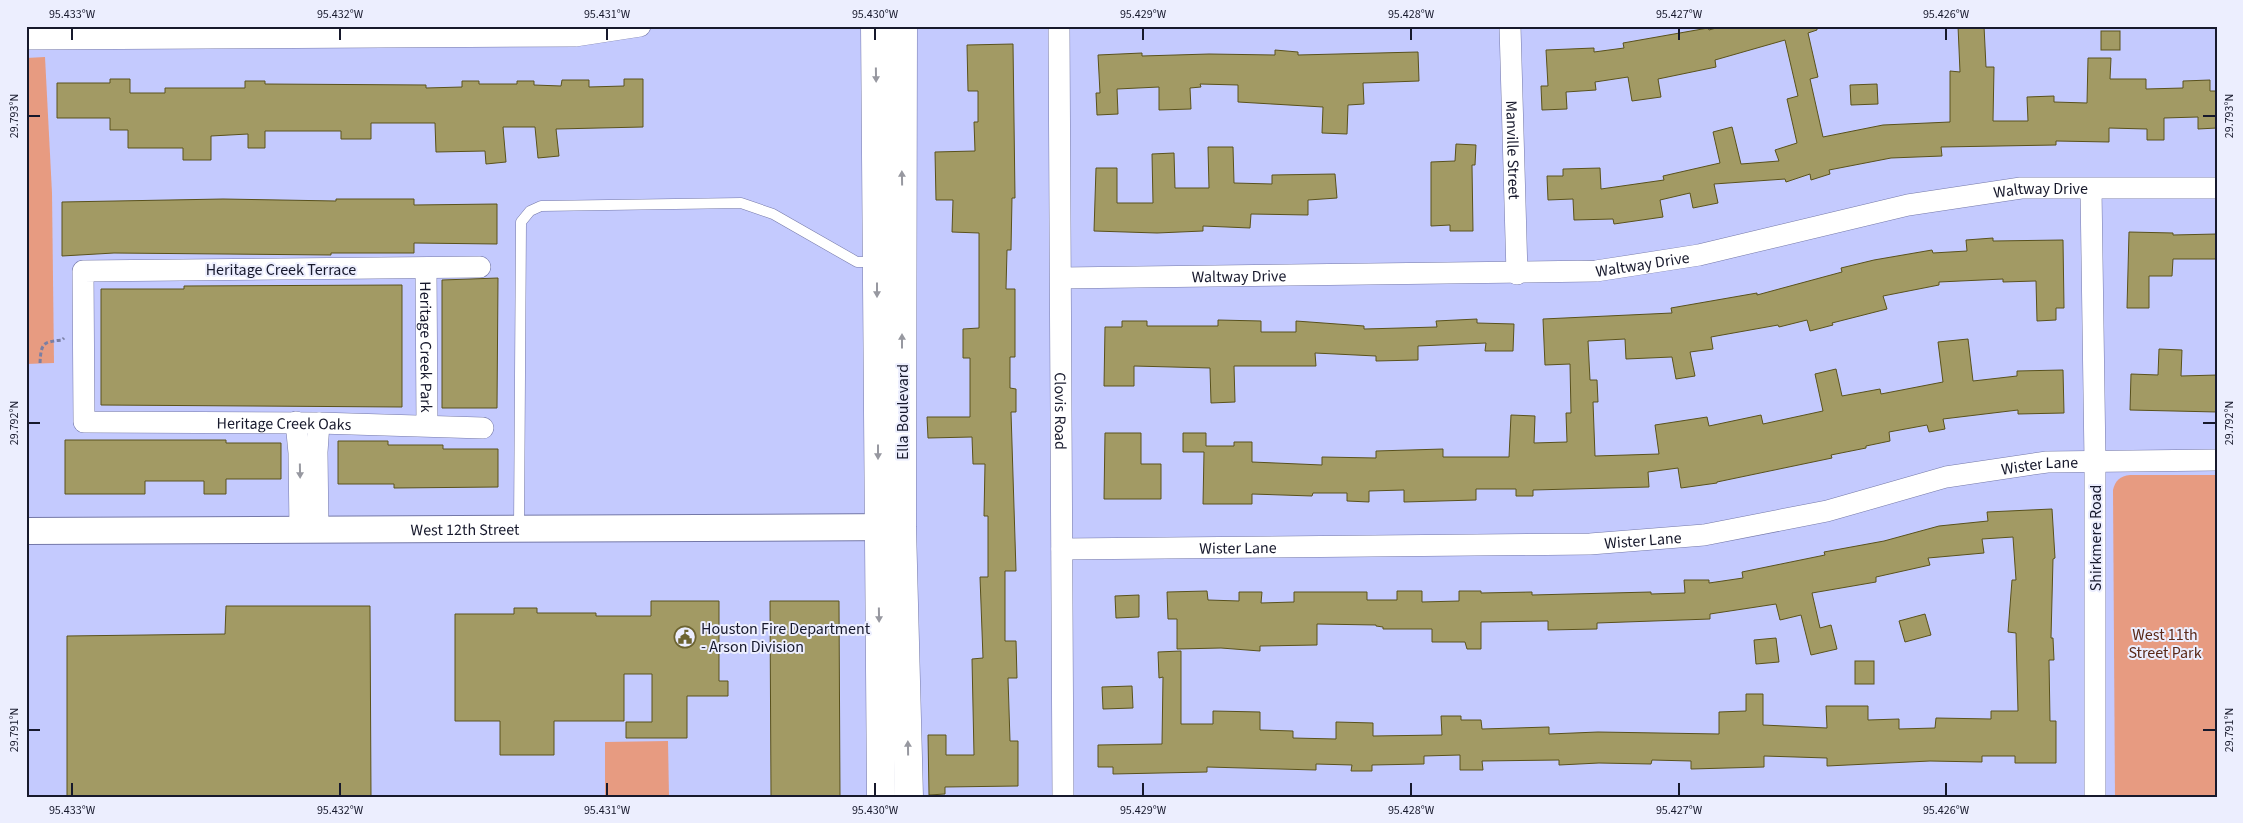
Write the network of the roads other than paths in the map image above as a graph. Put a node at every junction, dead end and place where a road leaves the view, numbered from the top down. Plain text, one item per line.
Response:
1 (640, 26) edge
2 (875, 26) edge
3 (903, 26) edge
4 (1059, 26) edge
5 (1510, 26) edge
6 (513, 31) edge
7 (182, 32) edge
8 (26, 38) edge
9 (2217, 188) edge
10 (2091, 189) junction
11 (877, 262) junction
12 (480, 267) dead end
13 (426, 268) junction
14 (1516, 274) junction
15 (1061, 278) junction
16 (84, 422) joint
17 (296, 422) junction
18 (319, 423) junction
19 (427, 424) junction
20 (482, 428) dead end
21 (2217, 460) edge
22 (2095, 461) junction
23 (890, 527) junction
24 (519, 529) junction
25 (309, 530) junction
26 (26, 531) edge
27 (1062, 549) junction
28 (881, 797) edge
29 (909, 797) edge
30 (1063, 797) edge
31 (2095, 797) edge

1 - 6 street
2 -> 11 main road, Ella Boulevard
23 -> 3 main road, Ella Boulevard
4 - 15 street, Clovis Road
5 - 14 street, Manville Street
6 - 7 street
7 - 8 street
9 - 10 street, Waltway Drive
10 - 14 street, Waltway Drive
10 - 22 street, Shirkmere Road
11 -> 23 main road, Ella Boulevard
11 - 24 lane
12 - 13 street, Heritage Creek Terrace
13 - 16 street, Heritage Creek Terrace
13 - 19 street, Heritage Creek Park
14 - 15 street, Waltway Drive
15 - 27 street, Clovis Road
16 - 17 street, Heritage Creek Oaks
17 - 18 street, Heritage Creek Oaks
17 -> 25 street
18 - 19 street, Heritage Creek Oaks
18 - 25 street
19 - 20 street, Heritage Creek Oaks
21 - 22 street, Wister Lane
22 - 27 street, Wister Lane
22 - 31 street, Shirkmere Road
23 - 24 street, West 12th Street
23 -> 28 main road, Ella Boulevard
29 -> 23 main road, Ella Boulevard
24 - 25 street, West 12th Street
25 - 26 street, West 12th Street
27 - 30 street, Clovis Road

